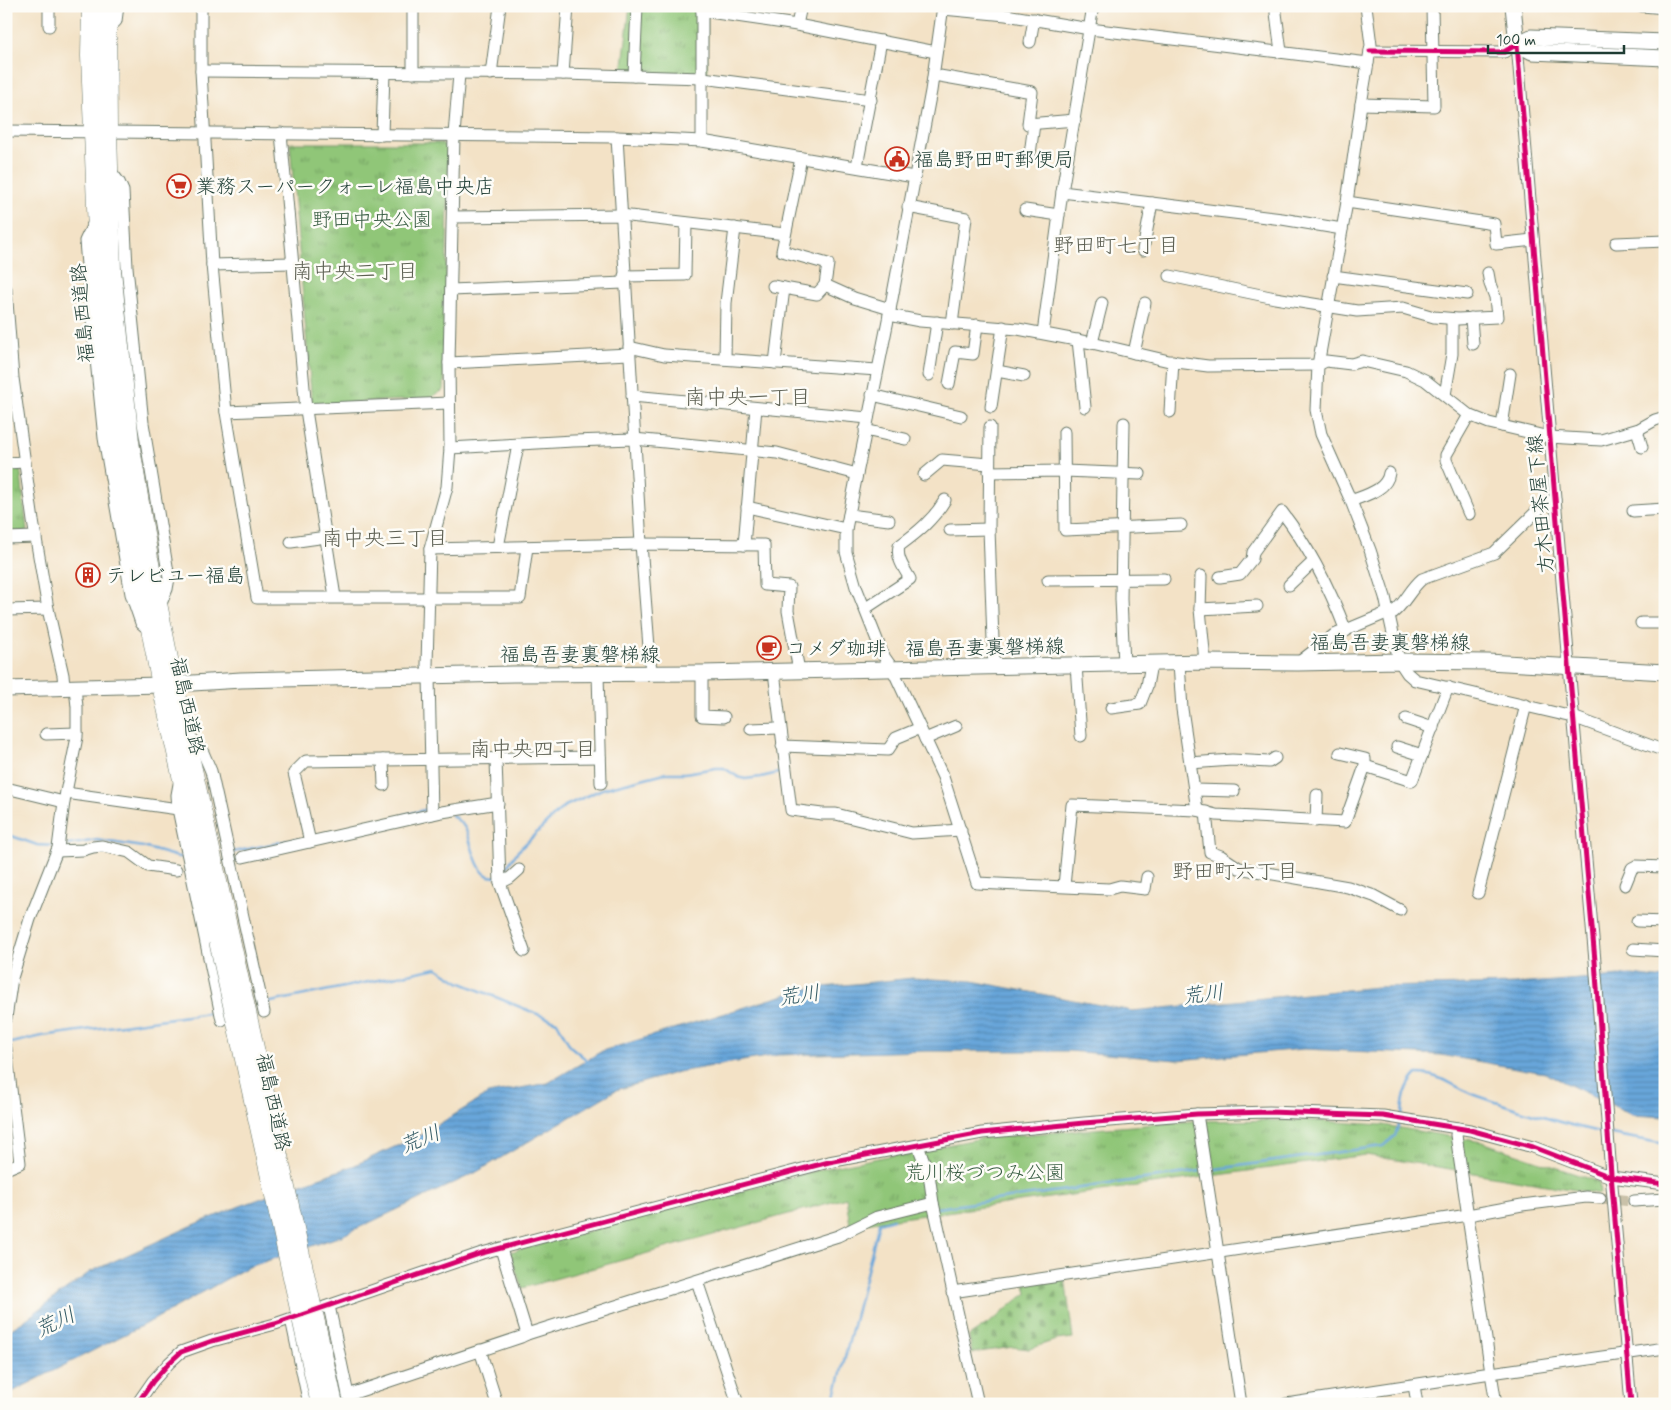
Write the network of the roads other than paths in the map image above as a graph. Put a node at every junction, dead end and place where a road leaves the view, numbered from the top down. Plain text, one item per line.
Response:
1 (50, 6) edge
2 (84, 6) edge
3 (91, 6) edge
4 (107, 6) edge
5 (118, 6) edge
6 (201, 6) edge
7 (413, 6) edge
8 (500, 6) edge
9 (568, 6) edge
10 (637, 6) edge
11 (800, 6) edge
12 (1093, 6) edge
13 (1366, 6) edge
14 (1432, 6) edge
15 (1514, 6) edge
16 (1642, 6) edge
17 (702, 8) edge
18 (943, 8) edge
19 (1665, 8) edge
20 (1276, 12) dead end
21 (1034, 19) junction
22 (797, 25) junction
23 (49, 26) dead end
24 (1090, 29) junction
25 (107, 30) junction
26 (881, 41) junction
27 (1030, 42) dead end
28 (1665, 42) edge
29 (1517, 44) junction
30 (1434, 51) junction
31 (936, 52) junction
32 (1281, 52) junction
33 (90, 56) junction
34 (1369, 57) junction
35 (1665, 58) edge
36 (201, 71) junction
37 (384, 73) junction
38 (413, 73) junction
39 (459, 74) junction
40 (491, 74) junction
41 (563, 74) junction
42 (634, 76) junction
43 (934, 76) junction
44 (703, 78) junction
45 (871, 100) junction
46 (1361, 104) junction
47 (1074, 120) junction
48 (1034, 124) junction
49 (6, 131) edge
50 (100, 132) junction
51 (203, 132) junction
52 (281, 133) junction
53 (382, 135) junction
54 (454, 135) junction
55 (617, 137) junction
56 (702, 141) junction
57 (1030, 154) dead end
58 (801, 158) junction
59 (857, 166) junction
60 (914, 176) junction
61 (1062, 192) junction
62 (1347, 202) junction
63 (1152, 203) junction
64 (908, 207) junction
65 (1025, 210) dead end
66 (1059, 215) junction
67 (621, 216) junction
68 (453, 217) junction
69 (686, 223) junction
70 (735, 228) junction
71 (1342, 229) junction
72 (786, 234) junction
73 (1533, 240) junction
74 (1665, 241) edge
75 (1616, 243) dead end
76 (1143, 250) dead end
77 (292, 263) junction
78 (212, 265) junction
79 (1488, 273) dead end
80 (1170, 276) dead end
81 (1333, 276) junction
82 (624, 279) junction
83 (824, 286) junction
84 (6, 289) edge
85 (451, 290) junction
86 (1467, 294) dead end
87 (1102, 303) dead end
88 (1145, 303) dead end
89 (1328, 307) junction
90 (889, 312) junction
91 (1471, 318) junction
92 (1452, 319) junction
93 (937, 322) junction
94 (952, 324) junction
95 (977, 325) junction
96 (1003, 327) junction
97 (1043, 333) junction
98 (1078, 340) junction
99 (1092, 342) junction
100 (1473, 344) dead end
101 (629, 351) junction
102 (1134, 353) junction
103 (725, 359) junction
104 (1173, 361) junction
105 (449, 363) junction
106 (775, 363) junction
107 (1318, 365) junction
108 (877, 370) junction
109 (997, 371) junction
110 (929, 374) dead end
111 (1510, 374) dead end
112 (1024, 376) dead end
113 (10, 378) edge
114 (949, 384) dead end
115 (872, 395) junction
116 (1445, 395) junction
117 (632, 396) junction
118 (449, 404) junction
119 (991, 407) dead end
120 (1085, 407) dead end
121 (756, 408) junction
122 (306, 410) junction
123 (226, 412) junction
124 (1170, 412) dead end
125 (1469, 415) junction
126 (961, 416) dead end
127 (1665, 417) edge
128 (6, 420) edge
129 (19, 420) junction
130 (1124, 423) dead end
131 (866, 424) junction
132 (1502, 426) junction
133 (990, 427) dead end
134 (1637, 430) junction
135 (1064, 432) dead end
136 (1549, 437) junction
137 (905, 439) dead end
138 (634, 440) junction
139 (518, 445) junction
140 (1642, 447) dead end
141 (450, 448) junction
142 (752, 450) junction
143 (25, 462) junction
144 (6, 463) edge
145 (989, 468) junction
146 (1064, 471) junction
147 (1389, 473) dead end
148 (857, 474) junction
149 (1124, 474) junction
150 (1140, 474) dead end
151 (924, 475) dead end
152 (1555, 499) junction
153 (945, 500) dead end
154 (1351, 501) junction
155 (747, 507) junction
156 (1665, 509) edge
157 (1633, 511) dead end
158 (1469, 514) dead end
159 (849, 515) junction
160 (889, 520) dead end
161 (1181, 525) dead end
162 (1123, 526) junction
163 (846, 529) junction
164 (989, 529) junction
165 (950, 530) dead end
166 (36, 537) junction
167 (326, 537) junction
168 (6, 538) edge
169 (291, 542) dead end
170 (641, 544) junction
171 (744, 545) junction
172 (498, 547) junction
173 (527, 547) junction
174 (430, 549) junction
175 (1313, 562) junction
176 (1201, 576) dead end
177 (1220, 577) dead end
178 (1164, 579) dead end
179 (1048, 580) dead end
180 (1122, 580) junction
181 (1288, 585) dead end
182 (336, 597) junction
183 (429, 598) junction
184 (1258, 606) dead end
185 (866, 608) junction
186 (48, 609) junction
187 (1200, 609) junction
188 (6, 610) edge
189 (1389, 614) junction
190 (1641, 623) dead end
191 (1665, 623) edge
192 (1346, 631) junction
193 (1399, 660) junction
194 (1204, 662) junction
195 (1179, 663) junction
196 (1298, 663) junction
197 (1124, 664) junction
198 (1150, 664) junction
199 (1076, 665) junction
200 (1569, 666) junction
201 (892, 668) junction
202 (994, 668) junction
203 (799, 671) junction
204 (774, 672) junction
205 (1665, 672) edge
206 (651, 673) junction
207 (702, 673) junction
208 (598, 674) junction
209 (429, 676) junction
210 (167, 684) junction
211 (69, 687) junction
212 (1448, 688) junction
213 (6, 689) edge
214 (1526, 706) junction
215 (1112, 708) dead end
216 (724, 717) dead end
217 (1573, 718) junction
218 (1406, 720) dead end
219 (956, 726) dead end
220 (780, 728) junction
221 (920, 728) junction
222 (1432, 728) junction
223 (751, 729) dead end
224 (184, 730) junction
225 (77, 733) junction
226 (46, 734) dead end
227 (1081, 736) dead end
228 (925, 739) junction
229 (782, 746) junction
230 (1397, 747) dead end
231 (1665, 751) edge
232 (1340, 753) dead end
233 (1422, 755) junction
234 (600, 757) junction
235 (496, 758) junction
236 (1275, 758) dead end
237 (383, 760) junction
238 (431, 760) junction
239 (1190, 763) junction
240 (1365, 766) junction
241 (181, 774) junction
242 (601, 783) dead end
243 (384, 785) dead end
244 (6, 788) edge
245 (1194, 790) junction
246 (1234, 791) dead end
247 (1316, 795) dead end
248 (65, 797) junction
249 (498, 803) junction
250 (178, 809) junction
251 (438, 810) junction
252 (1202, 811) junction
253 (1316, 821) junction
254 (961, 830) junction
255 (309, 837) junction
256 (58, 847) junction
257 (243, 858) dead end
258 (1665, 867) edge
259 (176, 870) dead end
260 (519, 870) dead end
261 (1146, 877) dead end
262 (500, 883) junction
263 (1625, 885) dead end
264 (1064, 886) junction
265 (1478, 893) dead end
266 (1400, 910) dead end
267 (1637, 921) dead end
268 (1665, 922) edge
269 (225, 941) junction
270 (1633, 949) dead end
271 (524, 951) dead end
272 (1665, 951) edge
273 (9, 977) edge
274 (264, 1012) dead end
275 (6, 1018) edge
276 (222, 1020) dead end
277 (6, 1048) edge
278 (1197, 1114) junction
279 (1458, 1128) junction
280 (918, 1146) junction
281 (6, 1169) edge
282 (1611, 1175) junction
283 (1665, 1184) edge
284 (1600, 1198) tunnel mouth
285 (1665, 1199) edge
286 (1634, 1201) tunnel mouth
287 (933, 1203) junction
288 (1468, 1215) junction
289 (500, 1249) junction
290 (1217, 1252) junction
291 (696, 1281) junction
292 (952, 1292) junction
293 (329, 1306) junction
294 (291, 1319) junction
295 (527, 1334) junction
296 (1665, 1348) edge
297 (480, 1350) junction
298 (1627, 1353) junction
299 (1491, 1373) junction
300 (1414, 1385) junction
301 (1366, 1392) junction
302 (344, 1401) edge
303 (1317, 1401) edge
304 (137, 1404) edge
305 (309, 1404) edge
306 (320, 1404) edge
307 (497, 1404) edge
308 (738, 1404) edge
309 (978, 1404) edge
310 (1241, 1404) edge
311 (1286, 1404) edge
312 (1368, 1404) edge
313 (1416, 1404) edge
314 (1496, 1404) edge
315 (1631, 1404) edge

1 - 23 street
2 - 33 street
3 - 33 highway, 福島西道路
4 - 25 highway, 福島西道路
5 - 25 street
6 - 36 street
7 - 38 street
8 - 40 street
9 - 41 street
10 - 42 street
11 - 22 street
12 - 24 street
13 - 34 street
14 - 30 street
15 - 29 main road
16 - 19 street
17 - 22 street
17 - 44 street
18 - 21 street
18 - 31 street
20 - 32 street
21 - 24 street
21 - 27 street
22 - 26 street
24 - 32 street
24 - 47 street
25 - 50 highway, 福島西道路
26 - 31 street
26 - 45 street
28 - 29 main road
29 - 30 street
29 - 35 main road
29 - 73 street, 方木田茶屋下線
30 - 34 street
30 - 46 street
31 - 43 street
32 - 34 street
33 - 50 highway, 福島西道路
34 - 46 street
36 - 37 street
36 - 51 street
37 - 38 street
37 - 53 street
38 - 39 street
39 - 40 street
39 - 54 street
40 - 41 street
41 - 42 street
42 - 44 street
43 - 48 street
43 - 60 street
44 - 45 street
44 - 56 street
45 - 59 street
46 - 62 street
47 - 48 street
47 - 61 street
48 - 57 street
49 - 50 street
50 - 51 street
50 - 210 highway, 福島西道路
50 - 210 highway, 福島西道路
51 - 52 street
51 - 78 street
52 - 53 street
52 - 77 street
53 - 54 street
54 - 55 street
54 - 68 street
55 - 56 street
55 - 67 street
56 - 58 street
58 - 59 street
58 - 72 street
59 - 60 street
60 - 64 street
61 - 63 street
61 - 66 street
62 - 71 street
62 - 73 street
63 - 71 street
63 - 76 street
64 - 90 street
64 - 94 street
65 - 66 street
66 - 97 street
67 - 68 street
67 - 69 street
67 - 82 street
68 - 85 street
69 - 70 street
69 - 82 street
70 - 72 street
70 - 103 street
71 - 81 street
72 - 83 street
73 - 136 street, 方木田茶屋下線
74 - 75 street
77 - 78 street
77 - 122 street
78 - 123 street
79 - 91 street
80 - 89 street
81 - 86 street
81 - 89 street
82 - 85 street
82 - 101 street
83 - 90 street
83 - 106 street
84 - 113 street
85 - 105 street
87 - 99 street
88 - 102 street
89 - 92 street
89 - 107 street
90 - 93 street
90 - 108 street
91 - 92 street
91 - 100 street
92 - 116 street
93 - 94 street
93 - 110 street
94 - 95 street
95 - 96 street
95 - 114 street
96 - 97 street
96 - 109 street
97 - 98 street
98 - 99 street
98 - 120 street
99 - 102 street
101 - 103 street
101 - 105 street
101 - 117 street
102 - 104 street
103 - 106 street
104 - 107 street
104 - 124 street
105 - 118 street
106 - 108 street
107 - 116 street
107 - 154 street
108 - 115 street
109 - 112 street
109 - 119 street
111 - 132 street
113 - 129 street
115 - 126 street
115 - 131 street
116 - 125 street
117 - 121 street
117 - 138 street
118 - 122 street
118 - 141 street
121 - 131 street
121 - 142 street
122 - 123 street
122 - 167 street
123 - 182 street
125 - 132 street
125 - 158 street
127 - 134 street
128 - 129 street
129 - 143 street
130 - 149 street
131 - 137 street
131 - 148 street
132 - 136 street
133 - 145 street
134 - 136 street
134 - 140 street
135 - 146 street
136 - 152 street, 方木田茶屋下線
138 - 139 street
138 - 142 street
138 - 170 street
139 - 141 street
139 - 172 street
141 - 174 street
142 - 148 street
142 - 155 street
143 - 144 street
143 - 166 street
145 - 146 street
145 - 151 street
145 - 164 street
146 - 149 street
146 - 162 street
147 - 154 street
148 - 159 street
149 - 150 street
149 - 162 street
152 - 189 street
152 - 200 street, 方木田茶屋下線
153 - 185 street
154 - 189 street
155 - 163 street
155 - 171 street
156 - 157 street
159 - 160 street
159 - 163 street
161 - 162 street
162 - 180 street
163 - 185 street
164 - 165 street
164 - 202 street
166 - 168 street
166 - 186 street
167 - 169 street
167 - 182 street
170 - 171 street
170 - 173 street
170 - 206 street
171 - 203 street
172 - 173 street
172 - 174 street
173 - 183 street
174 - 183 street
175 - 177 street
175 - 181 street
175 - 192 street
176 - 187 street
178 - 180 street
179 - 180 street
180 - 197 street
182 - 183 street
183 - 209 street
184 - 187 street
185 - 201 street
186 - 188 street
186 - 211 street
187 - 194 street
189 - 192 street
189 - 193 street
190 - 191 street
192 - 196 street
193 - 196 main road, 福島吾妻裏磐梯線
193 - 200 main road, 福島吾妻裏磐梯線
193 - 212 street
194 - 195 main road, 福島吾妻裏磐梯線
194 - 196 main road, 福島吾妻裏磐梯線
195 - 198 main road, 福島吾妻裏磐梯線
195 - 239 street
197 - 198 main road, 福島吾妻裏磐梯線
197 - 199 main road, 福島吾妻裏磐梯線
198 - 215 street
199 - 202 main road, 福島吾妻裏磐梯線
199 - 227 street
200 - 205 main road, 福島吾妻裏磐梯線
200 - 217 street, 方木田茶屋下線
201 - 202 main road, 福島吾妻裏磐梯線
201 - 203 main road, 福島吾妻裏磐梯線
201 - 221 street
203 - 204 main road, 福島吾妻裏磐梯線
204 - 207 main road, 福島吾妻裏磐梯線
204 - 220 street
206 - 207 main road, 福島吾妻裏磐梯線
206 - 208 main road, 福島吾妻裏磐梯線
207 - 216 street
208 - 209 main road, 福島吾妻裏磐梯線
208 - 234 street
209 - 210 main road, 福島吾妻裏磐梯線
209 - 238 street
210 - 211 main road, 福島吾妻裏磐梯線
210 - 224 highway, 福島西道路
210 - 241 highway, 福島西道路
211 - 213 main road, 福島吾妻裏磐梯線
211 - 225 street
212 - 214 street
212 - 222 street
214 - 217 street
214 - 265 street
217 - 231 street
217 - 282 street, 方木田茶屋下線
218 - 222 street
219 - 228 street
220 - 223 street
220 - 229 street
221 - 228 street
221 - 229 street
222 - 233 street
224 - 269 highway, 福島西道路
224 - 274 street
225 - 226 street
225 - 248 street
228 - 254 street
229 - 254 street
230 - 233 street
232 - 240 street
233 - 240 street
234 - 235 street
234 - 242 street
235 - 238 street
235 - 249 street
236 - 239 street
237 - 238 street
237 - 243 street
237 - 255 street
238 - 251 street
239 - 245 street
240 - 253 street
241 - 250 street
241 - 269 highway, 福島西道路
244 - 248 street
245 - 246 street
245 - 252 street
247 - 253 street
248 - 250 street
248 - 256 street
249 - 251 street
249 - 262 street
250 - 276 street
251 - 255 street
252 - 253 street
252 - 264 street
252 - 266 street
254 - 264 street
255 - 257 street
256 - 259 street
256 - 273 street
258 - 263 street
260 - 262 street
261 - 264 street
262 - 271 street
267 - 268 street
269 - 302 highway, 福島西道路, bridge
269 - 306 highway, 福島西道路, bridge
270 - 272 street
273 - 275 street
277 - 281 street
278 - 279 street
278 - 280 street
278 - 290 street
279 - 282 street
279 - 288 street
280 - 287 street
280 - 289 street
282 - 283 street
282 - 298 street, 方木田茶屋下線
284 - 288 street
285 - 286 street
287 - 291 street
287 - 292 street
288 - 290 street
288 - 299 street
289 - 293 street
289 - 295 street
290 - 292 street
290 - 310 street
291 - 295 street
291 - 308 street
292 - 309 street
293 - 294 street
293 - 302 street
294 - 304 street
294 - 305 street
295 - 297 street
296 - 298 street
297 - 302 street
297 - 307 street
298 - 299 street
298 - 315 street, 方木田茶屋下線
299 - 300 street
299 - 314 street
300 - 301 street
300 - 313 street
301 - 303 street
301 - 312 street
303 - 311 street

